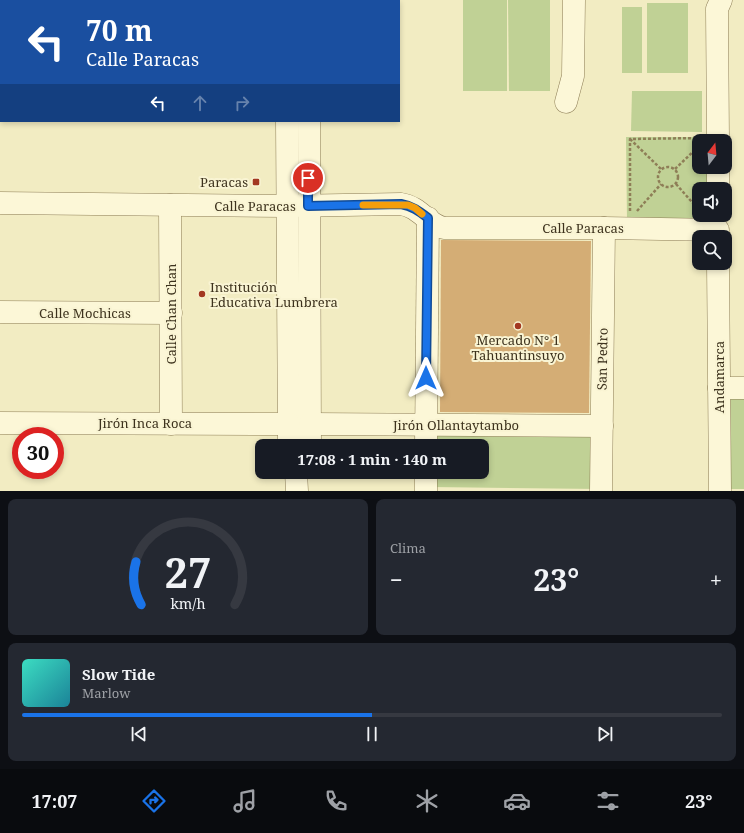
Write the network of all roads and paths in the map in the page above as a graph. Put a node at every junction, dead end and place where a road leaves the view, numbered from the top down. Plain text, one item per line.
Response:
1 (574, 0) edge
2 (719, 4) edge
3 (566, 102) dead end
4 (288, 122) edge
5 (309, 122) edge
6 (712, 134) edge
7 (630, 138) junction
8 (692, 140) edge
9 (692, 153) edge
10 (661, 169) junction
11 (675, 169) junction
12 (661, 184) junction
13 (676, 184) junction
14 (692, 202) edge
15 (0, 203) edge
16 (170, 205) junction
17 (298, 206) junction
18 (428, 218) junction
19 (630, 224) junction
20 (718, 227) edge
21 (604, 228) junction
22 (718, 270) edge
23 (0, 312) edge
24 (171, 313) junction
25 (719, 388) junction
26 (744, 388) edge
27 (0, 423) edge
28 (171, 424) junction
29 (602, 426) junction
30 (294, 435) edge
31 (426, 436) edge
32 (288, 479) edge
33 (296, 479) edge
34 (310, 479) edge
35 (426, 479) edge
36 (288, 491) edge
37 (297, 491) edge
38 (309, 491) edge
39 (426, 491) edge
40 (601, 491) edge
41 (720, 491) edge

1 - 3 street
2 - 6 street
4 - 17 street
5 - 17 street
7 - 8 path
7 - 10 path
7 - 19 path
9 - 11 path
10 - 11 path
10 - 12 path
11 - 13 path
12 - 13 path
12 - 19 path
13 - 14 path
15 - 16 street, Calle Paracas
16 - 17 street, Calle Paracas
16 - 24 street, Calle Chan Chan
17 - 18 street, Calle Paracas
17 - 30 street
18 - 21 street, Calle Paracas
18 - 31 street
19 - 20 street, Calle Paracas
19 - 21 street, Calle Paracas
21 - 29 street, San Pedro
22 - 25 street, Andamarca
23 - 24 street, Calle Mochicas
24 - 28 street, Calle Chan Chan
25 - 26 street
25 - 41 street, Andamarca
27 - 28 street, Jirón Inca Roca
28 - 30 street, Jirón Inca Roca
29 - 31 street, Jirón Ollantaytambo
29 - 40 street, San Pedro
30 - 31 street, Jirón Ollantaytambo
32 - 36 street
33 - 37 street
34 - 38 street
35 - 39 street

